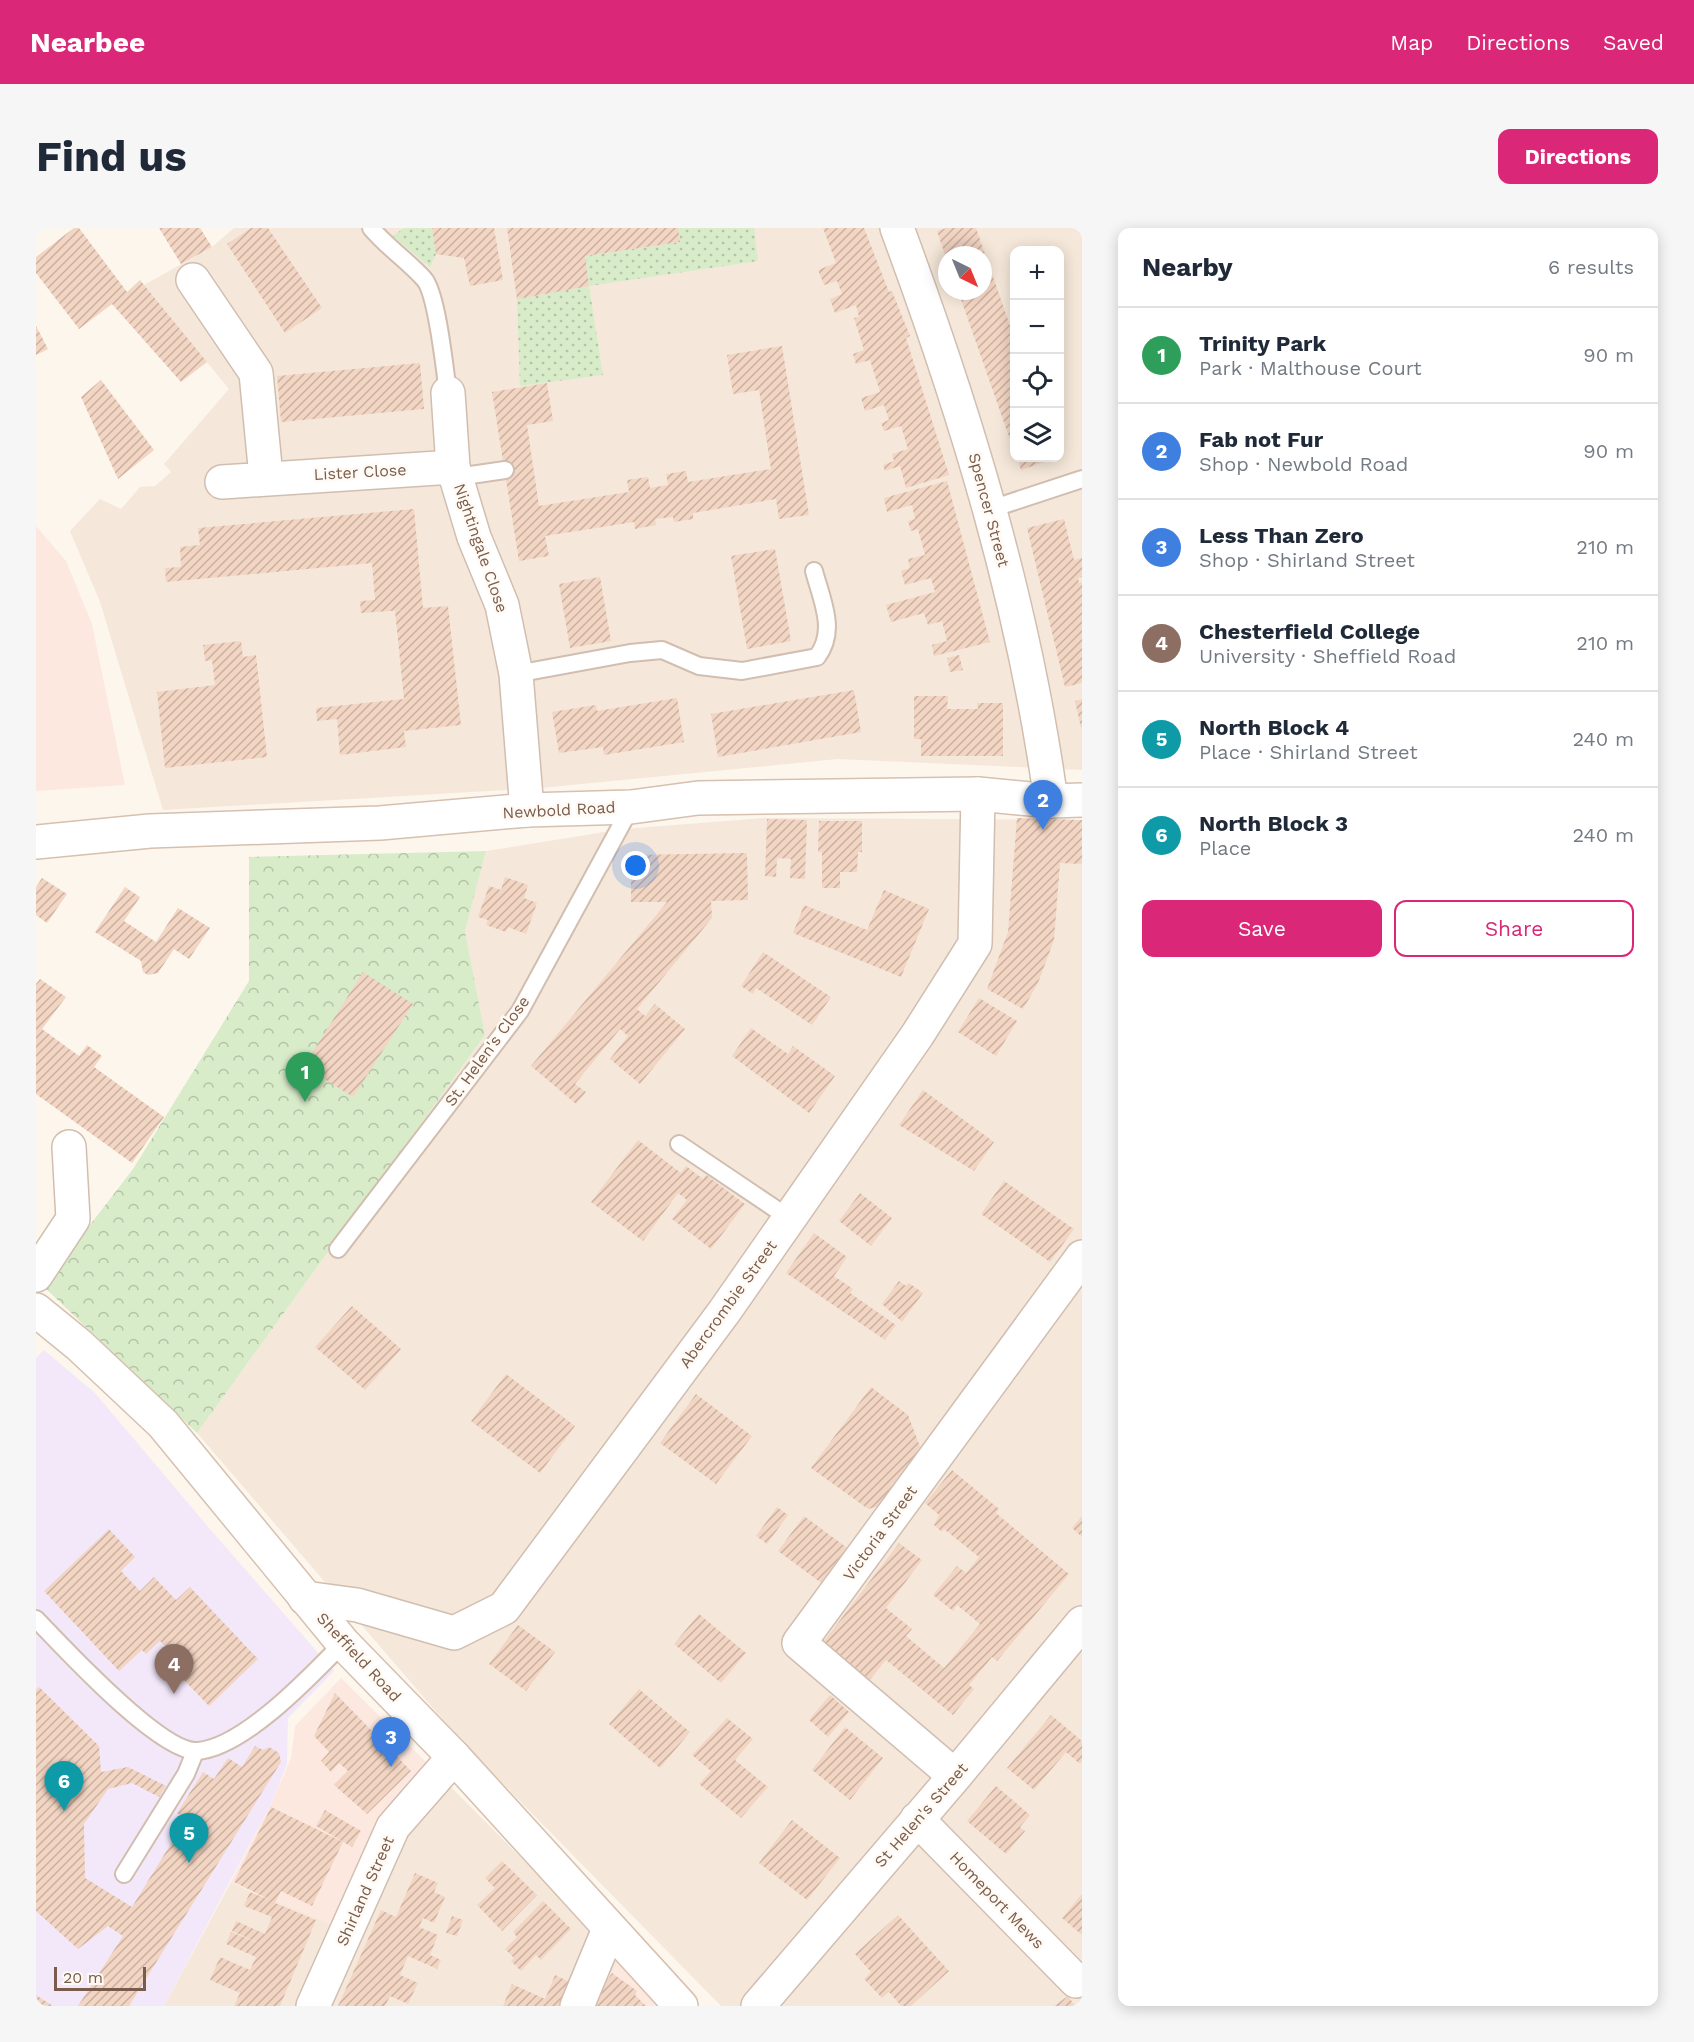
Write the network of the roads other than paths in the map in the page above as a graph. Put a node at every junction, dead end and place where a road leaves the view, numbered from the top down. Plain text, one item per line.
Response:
1 (371, 228) edge
2 (897, 228) edge
3 (193, 280) dead end
4 (448, 393) joint
5 (505, 470) dead end
6 (455, 472) junction
7 (266, 477) junction
8 (1082, 479) edge
9 (222, 482) dead end
10 (992, 509) junction
11 (814, 571) dead end
12 (516, 674) junction
13 (978, 794) junction
14 (1066, 801) edge
15 (631, 807) junction
16 (527, 810) junction
17 (36, 842) edge
18 (679, 1144) dead end
19 (69, 1147) dead end
20 (789, 1218) junction
21 (338, 1249) dead end
22 (1082, 1257) edge
23 (36, 1275) edge
24 (36, 1310) edge
25 (305, 1598) junction
26 (36, 1619) edge
27 (1082, 1623) edge
28 (343, 1643) junction
29 (195, 1752) junction
30 (454, 1757) junction
31 (955, 1776) junction
32 (917, 1818) junction
33 (124, 1874) dead end
34 (609, 1929) junction
35 (1079, 1991) edge
36 (313, 2006) edge
37 (577, 2006) edge
38 (681, 2006) edge
39 (758, 2006) edge

1 - 4 lane
2 - 10 street, Spencer Street
3 - 7 street
4 - 6 street, Nightingale Close
5 - 6 lane
6 - 7 street, Lister Close
6 - 12 street, Nightingale Close
7 - 9 street, Lister Close
8 - 10 lane
10 - 14 street, Spencer Street
11 - 12 lane
12 - 16 street, Nightingale Close
13 - 14 street, Newbold Road
13 - 15 street, Newbold Road
13 - 20 street, Abercrombie Street
15 - 16 street, Newbold Road
15 - 21 lane, St. Helen's Close
16 - 17 street, Newbold Road
18 - 20 lane
19 - 23 street
20 - 25 street, Abercrombie Street
22 - 31 street, Victoria Street
24 - 25 street, Sheffield Road
25 - 28 street, Sheffield Road
26 - 29 lane
27 - 31 street, St Helen's Street
28 - 29 lane
28 - 30 street, Sheffield Road
29 - 33 lane
30 - 34 street, Sheffield Road
30 - 36 street, Shirland Street
31 - 32 street, St Helen's Street
32 - 35 street, Homeport Mews
32 - 39 street, St Helen's Street
34 - 37 street
34 - 38 street, Sheffield Road

